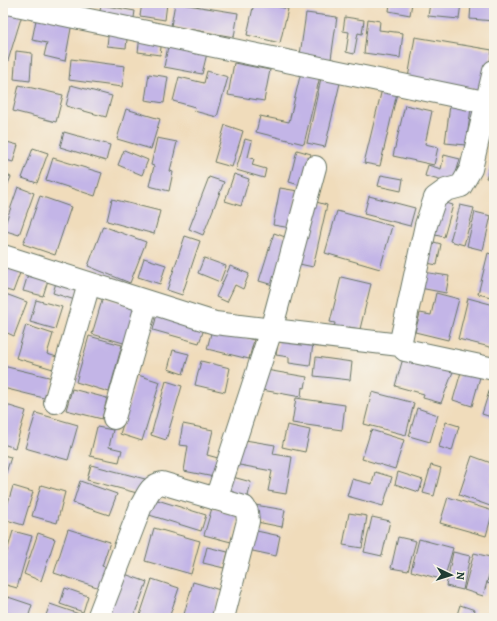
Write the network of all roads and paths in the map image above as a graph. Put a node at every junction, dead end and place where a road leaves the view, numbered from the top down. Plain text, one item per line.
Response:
1 (6, 3) edge
2 (494, 71) edge
3 (490, 103) edge
4 (315, 167) dead end
5 (3, 256) edge
6 (89, 284) junction
7 (147, 302) junction
8 (271, 330) junction
9 (400, 345) junction
10 (494, 370) edge
11 (55, 402) dead end
12 (114, 418) dead end
13 (216, 499) junction
14 (98, 618) edge
15 (223, 618) edge

1 - 3 street
2 - 3 street
3 - 9 street
4 - 8 street
5 - 6 street
6 - 7 street
6 - 11 street
7 - 8 street
7 - 12 street
8 - 9 street
8 - 13 street
9 - 10 street
13 - 14 street
13 - 15 street

